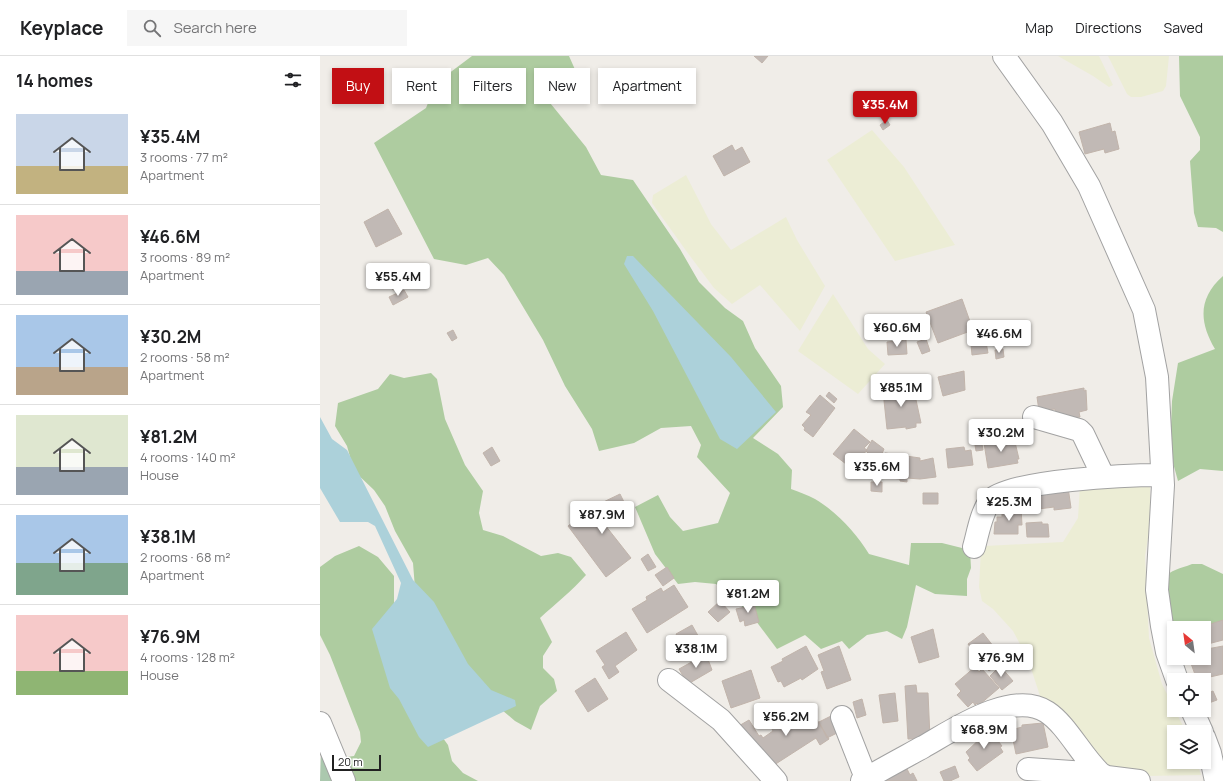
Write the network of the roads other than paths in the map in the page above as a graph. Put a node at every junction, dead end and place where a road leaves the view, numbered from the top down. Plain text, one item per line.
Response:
1 (1004, 56) edge
2 (1034, 417) dead end
3 (1162, 475) junction
4 (1103, 476) junction
5 (974, 547) dead end
6 (1174, 673) edge
7 (669, 680) dead end
8 (842, 718) dead end
9 (320, 723) edge
10 (1211, 758) edge
11 (1028, 770) dead end
12 (1101, 774) junction
13 (864, 780) edge
14 (344, 781) edge
15 (776, 781) edge
16 (1139, 781) edge
17 (1216, 781) edge

1 - 3 street
2 - 4 street
3 - 4 street
3 - 6 street
4 - 5 street
7 - 15 street
8 - 13 street
9 - 14 street
10 - 17 street
11 - 12 street
12 - 13 street
12 - 16 street

